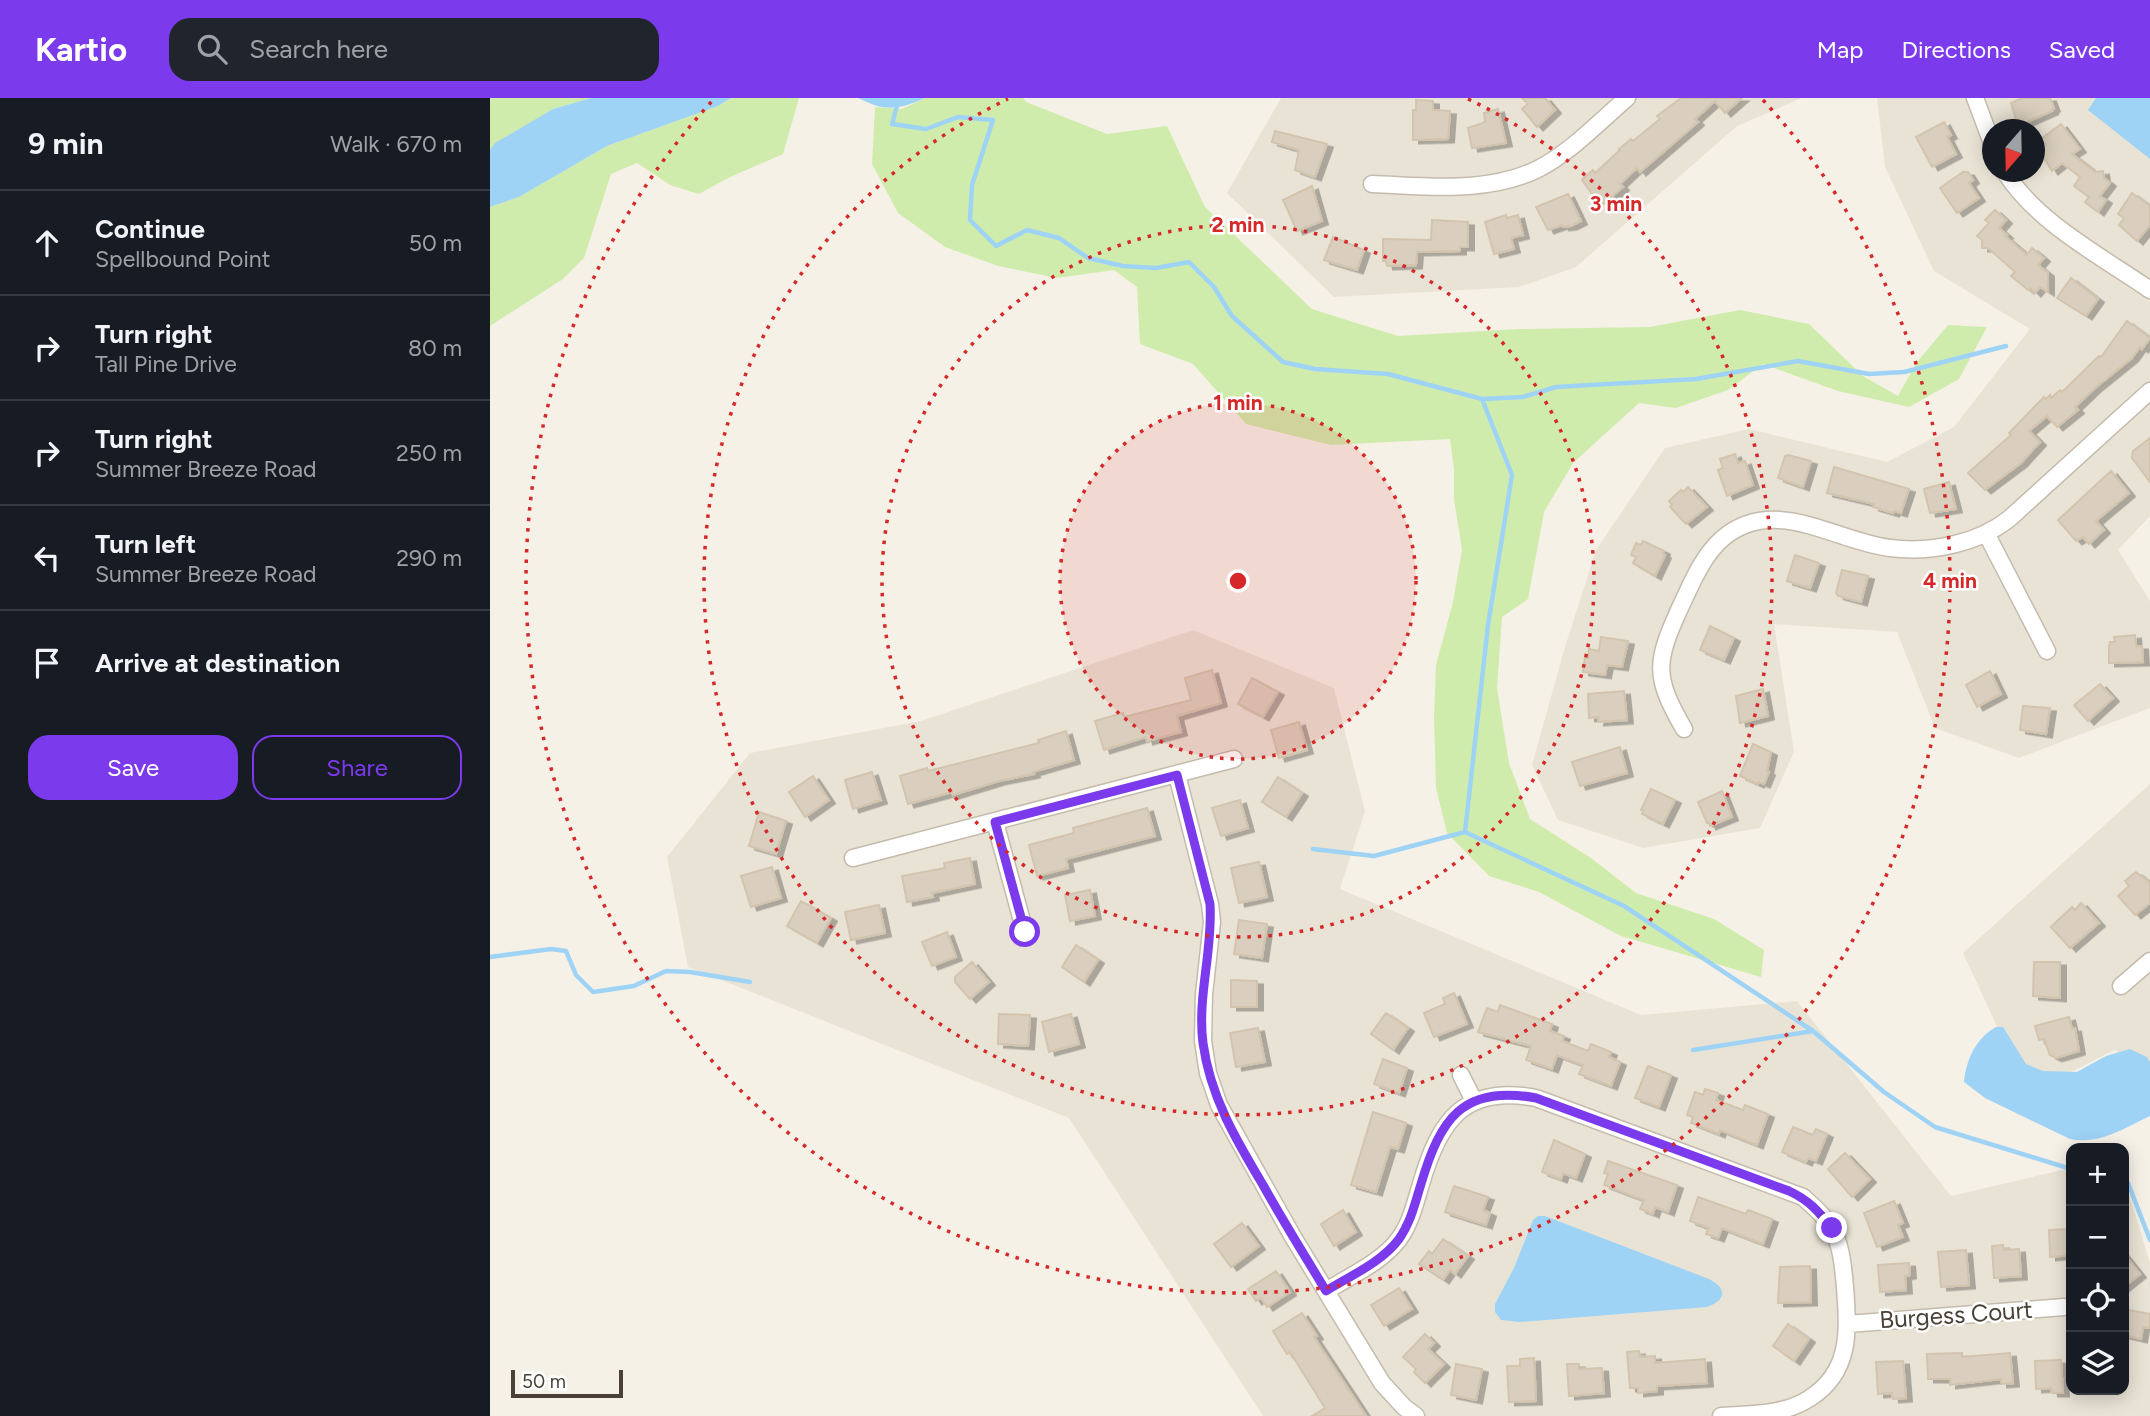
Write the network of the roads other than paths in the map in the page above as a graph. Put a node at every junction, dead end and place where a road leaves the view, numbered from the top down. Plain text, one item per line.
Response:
1 (1627, 98) edge
2 (1975, 98) edge
3 (1983, 119) edge
4 (2013, 182) edge
5 (1372, 184) dead end
6 (2150, 290) edge
7 (2150, 391) edge
8 (1986, 533) junction
9 (2047, 650) dead end
10 (1684, 729) dead end
11 (1234, 759) dead end
12 (1177, 775) junction
13 (995, 822) junction
14 (853, 858) dead end
15 (1025, 932) dead end
16 (2150, 961) edge
17 (2121, 986) dead end
18 (1461, 1075) dead end
19 (1474, 1101) junction
20 (1326, 1291) junction
21 (2064, 1307) dead end
22 (1848, 1324) junction
23 (1416, 1416) edge
24 (1721, 1416) edge

1 - 5 street
2 - 3 street
4 - 6 street
7 - 8 street
8 - 9 street
8 - 10 street
11 - 12 street
12 - 13 street
12 - 20 street
13 - 14 street
13 - 15 street
16 - 17 street
18 - 19 street
19 - 20 street
19 - 22 street
20 - 23 street
21 - 22 street, Burgess Court
22 - 24 street

